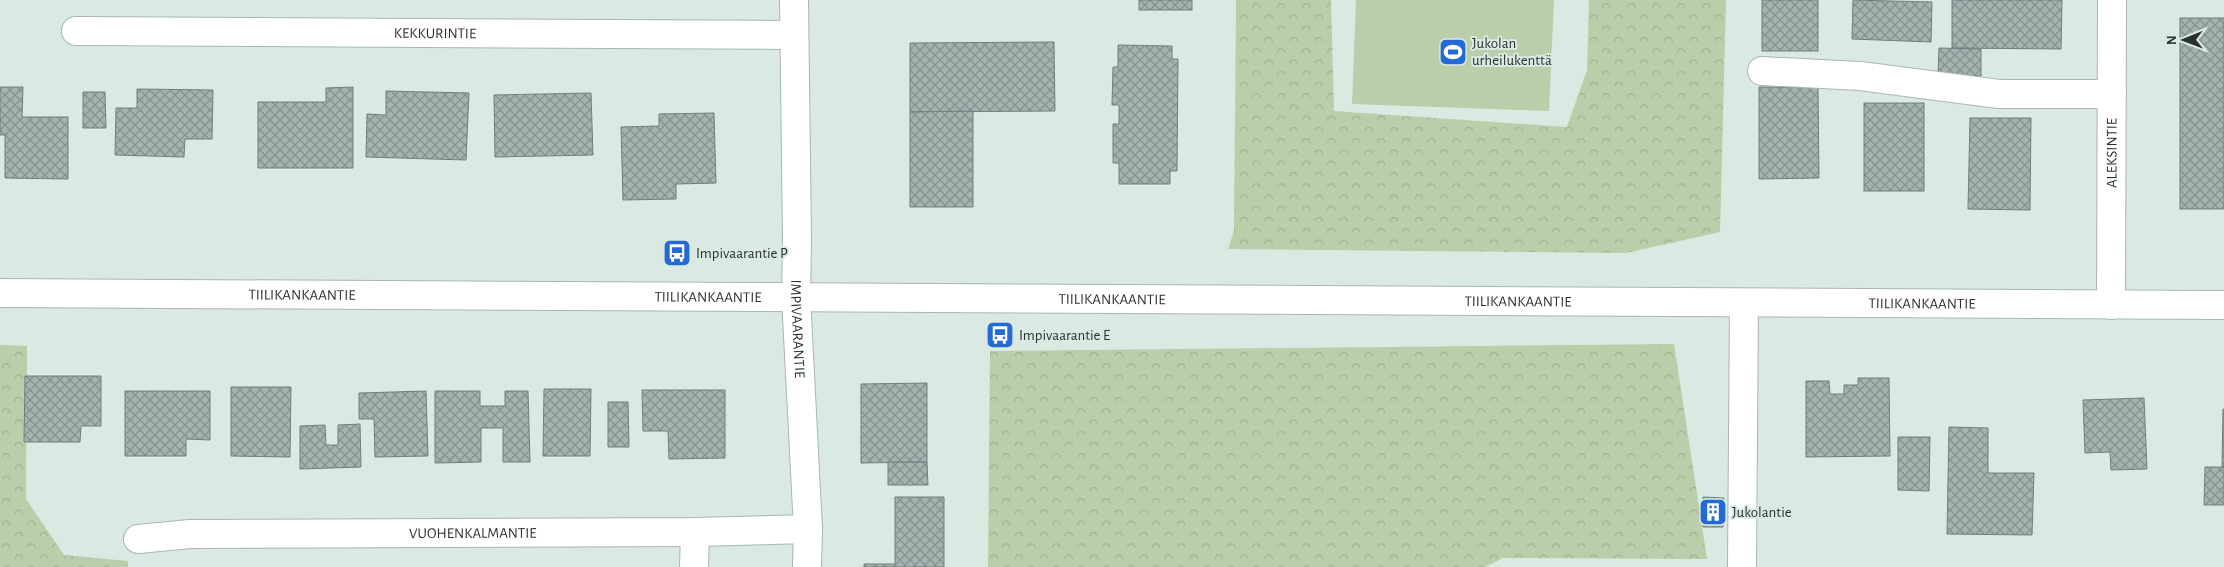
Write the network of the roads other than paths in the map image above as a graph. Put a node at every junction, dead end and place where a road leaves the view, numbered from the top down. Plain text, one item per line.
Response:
1 (794, 0) edge
2 (2112, 0) edge
3 (76, 31) dead end
4 (793, 35) junction
5 (1762, 71) dead end
6 (2112, 94) junction
7 (0, 293) edge
8 (796, 297) junction
9 (1744, 303) junction
10 (2111, 305) junction
11 (2224, 305) edge
12 (808, 529) junction
13 (695, 532) junction
14 (138, 539) dead end
15 (694, 567) edge
16 (807, 567) edge
17 (1742, 567) edge

1 - 4 street, IMPIVAARANTIE
2 - 6 street, ALEKSINTIE
3 - 4 street, KEKKURINTIE
4 - 8 street, IMPIVAARANTIE
5 - 6 street
6 - 10 street, ALEKSINTIE
7 - 8 street, TIILIKANKAANTIE
8 - 9 street, TIILIKANKAANTIE
8 - 12 street, IMPIVAARANTIE
9 - 10 street, TIILIKANKAANTIE
9 - 17 street
10 - 11 street, TIILIKANKAANTIE
12 - 13 street, VUOHENKALMANTIE
12 - 16 street, IMPIVAARANTIE
13 - 14 street, VUOHENKALMANTIE
13 - 15 street

